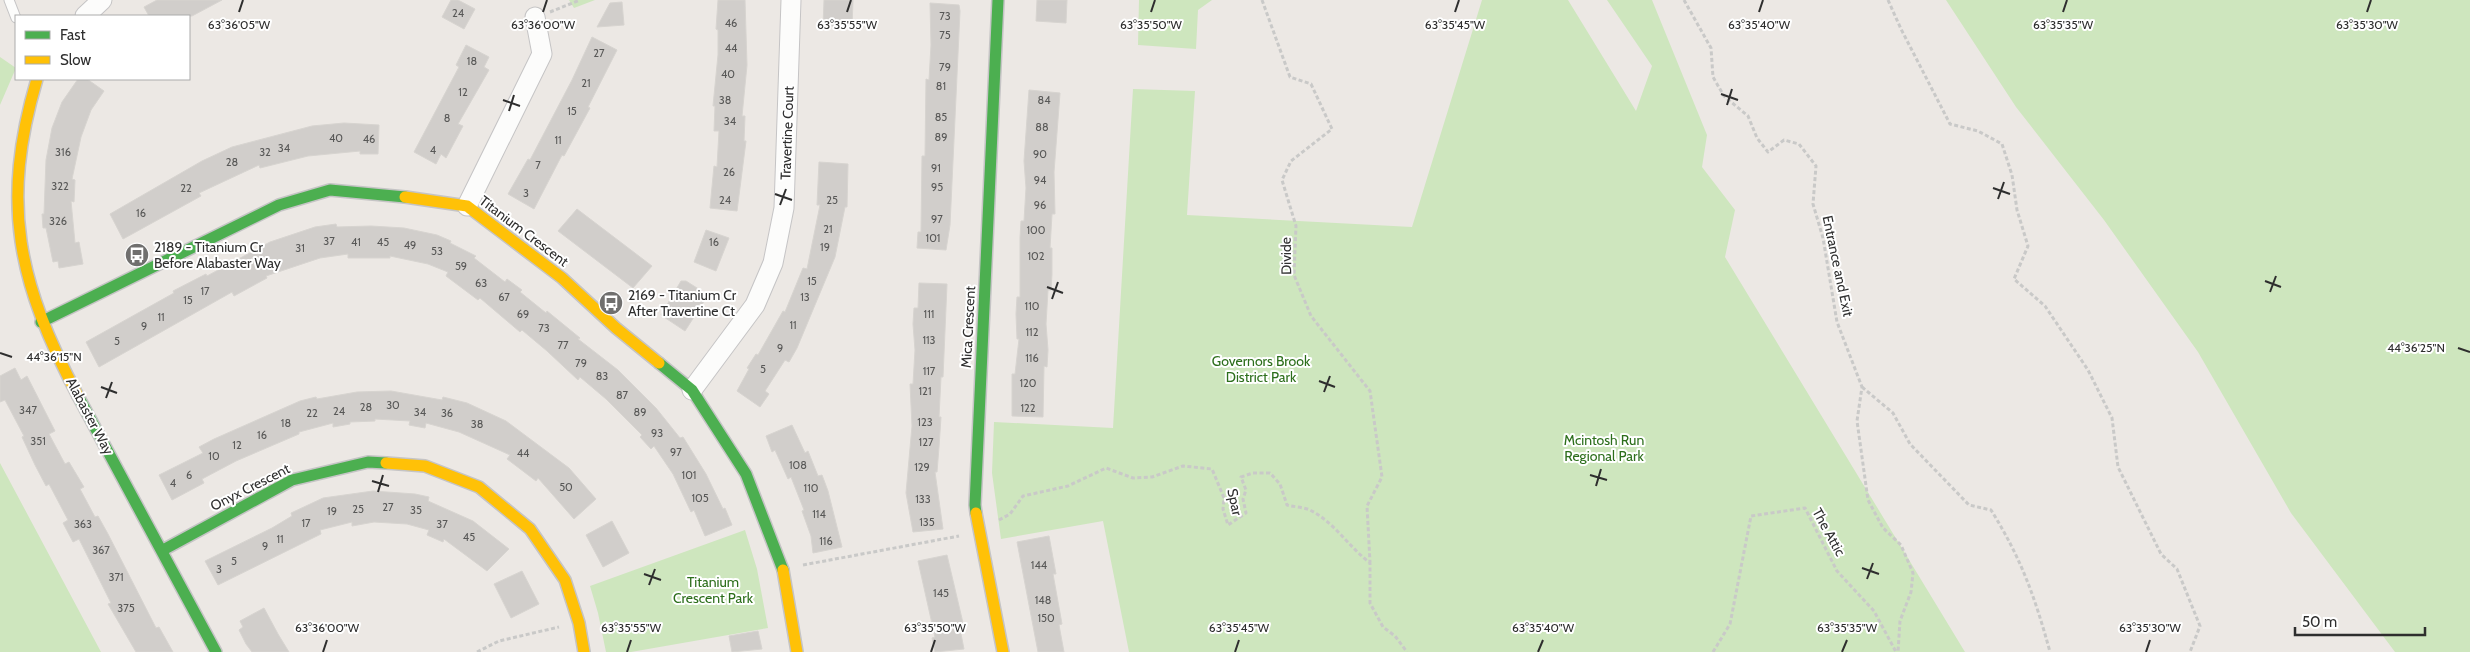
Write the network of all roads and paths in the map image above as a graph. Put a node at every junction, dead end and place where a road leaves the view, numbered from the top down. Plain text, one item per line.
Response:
1 (9, 0) edge
2 (102, 0) edge
3 (580, 0) edge
4 (791, 0) edge
5 (998, 0) edge
6 (1262, 0) edge
7 (1684, 0) edge
8 (1888, 0) edge
9 (15, 15) edge
10 (85, 15) edge
11 (536, 17) joint
12 (37, 80) edge
13 (467, 206) junction
14 (42, 322) junction
15 (1862, 388) junction
16 (692, 390) junction
17 (980, 532) junction
18 (163, 550) junction
19 (1370, 563) junction
20 (783, 569) junction
21 (579, 623) junction
22 (216, 652) edge
23 (477, 652) edge
24 (584, 652) edge
25 (797, 652) edge
26 (1003, 652) edge
27 (1407, 652) edge
28 (1713, 652) edge
29 (1897, 652) edge
30 (2050, 652) edge
31 (2190, 652) edge

1 - 9 lane
2 - 10 street
3 - 11 path
4 - 16 street, Travertine Court
5 - 17 street, Mica Crescent
6 - 19 path, Divide
7 - 15 path, Entrance and Exit
8 - 31 path
11 - 13 street
12 - 14 street, Alabaster Way
13 - 14 street, Titanium Crescent
13 - 16 street, Titanium Crescent
14 - 18 street, Alabaster Way
15 - 29 path, Entrance and Exit
15 - 30 path
16 - 20 street, Titanium Crescent
17 - 19 path, Spar
17 - 20 path
17 - 26 street, Mica Crescent
18 - 21 street, Onyx Crescent
18 - 22 street, Alabaster Way
19 - 27 path
20 - 25 street, Titanium Crescent
21 - 23 path
21 - 24 street, Onyx Crescent
28 - 29 path, The Attic

